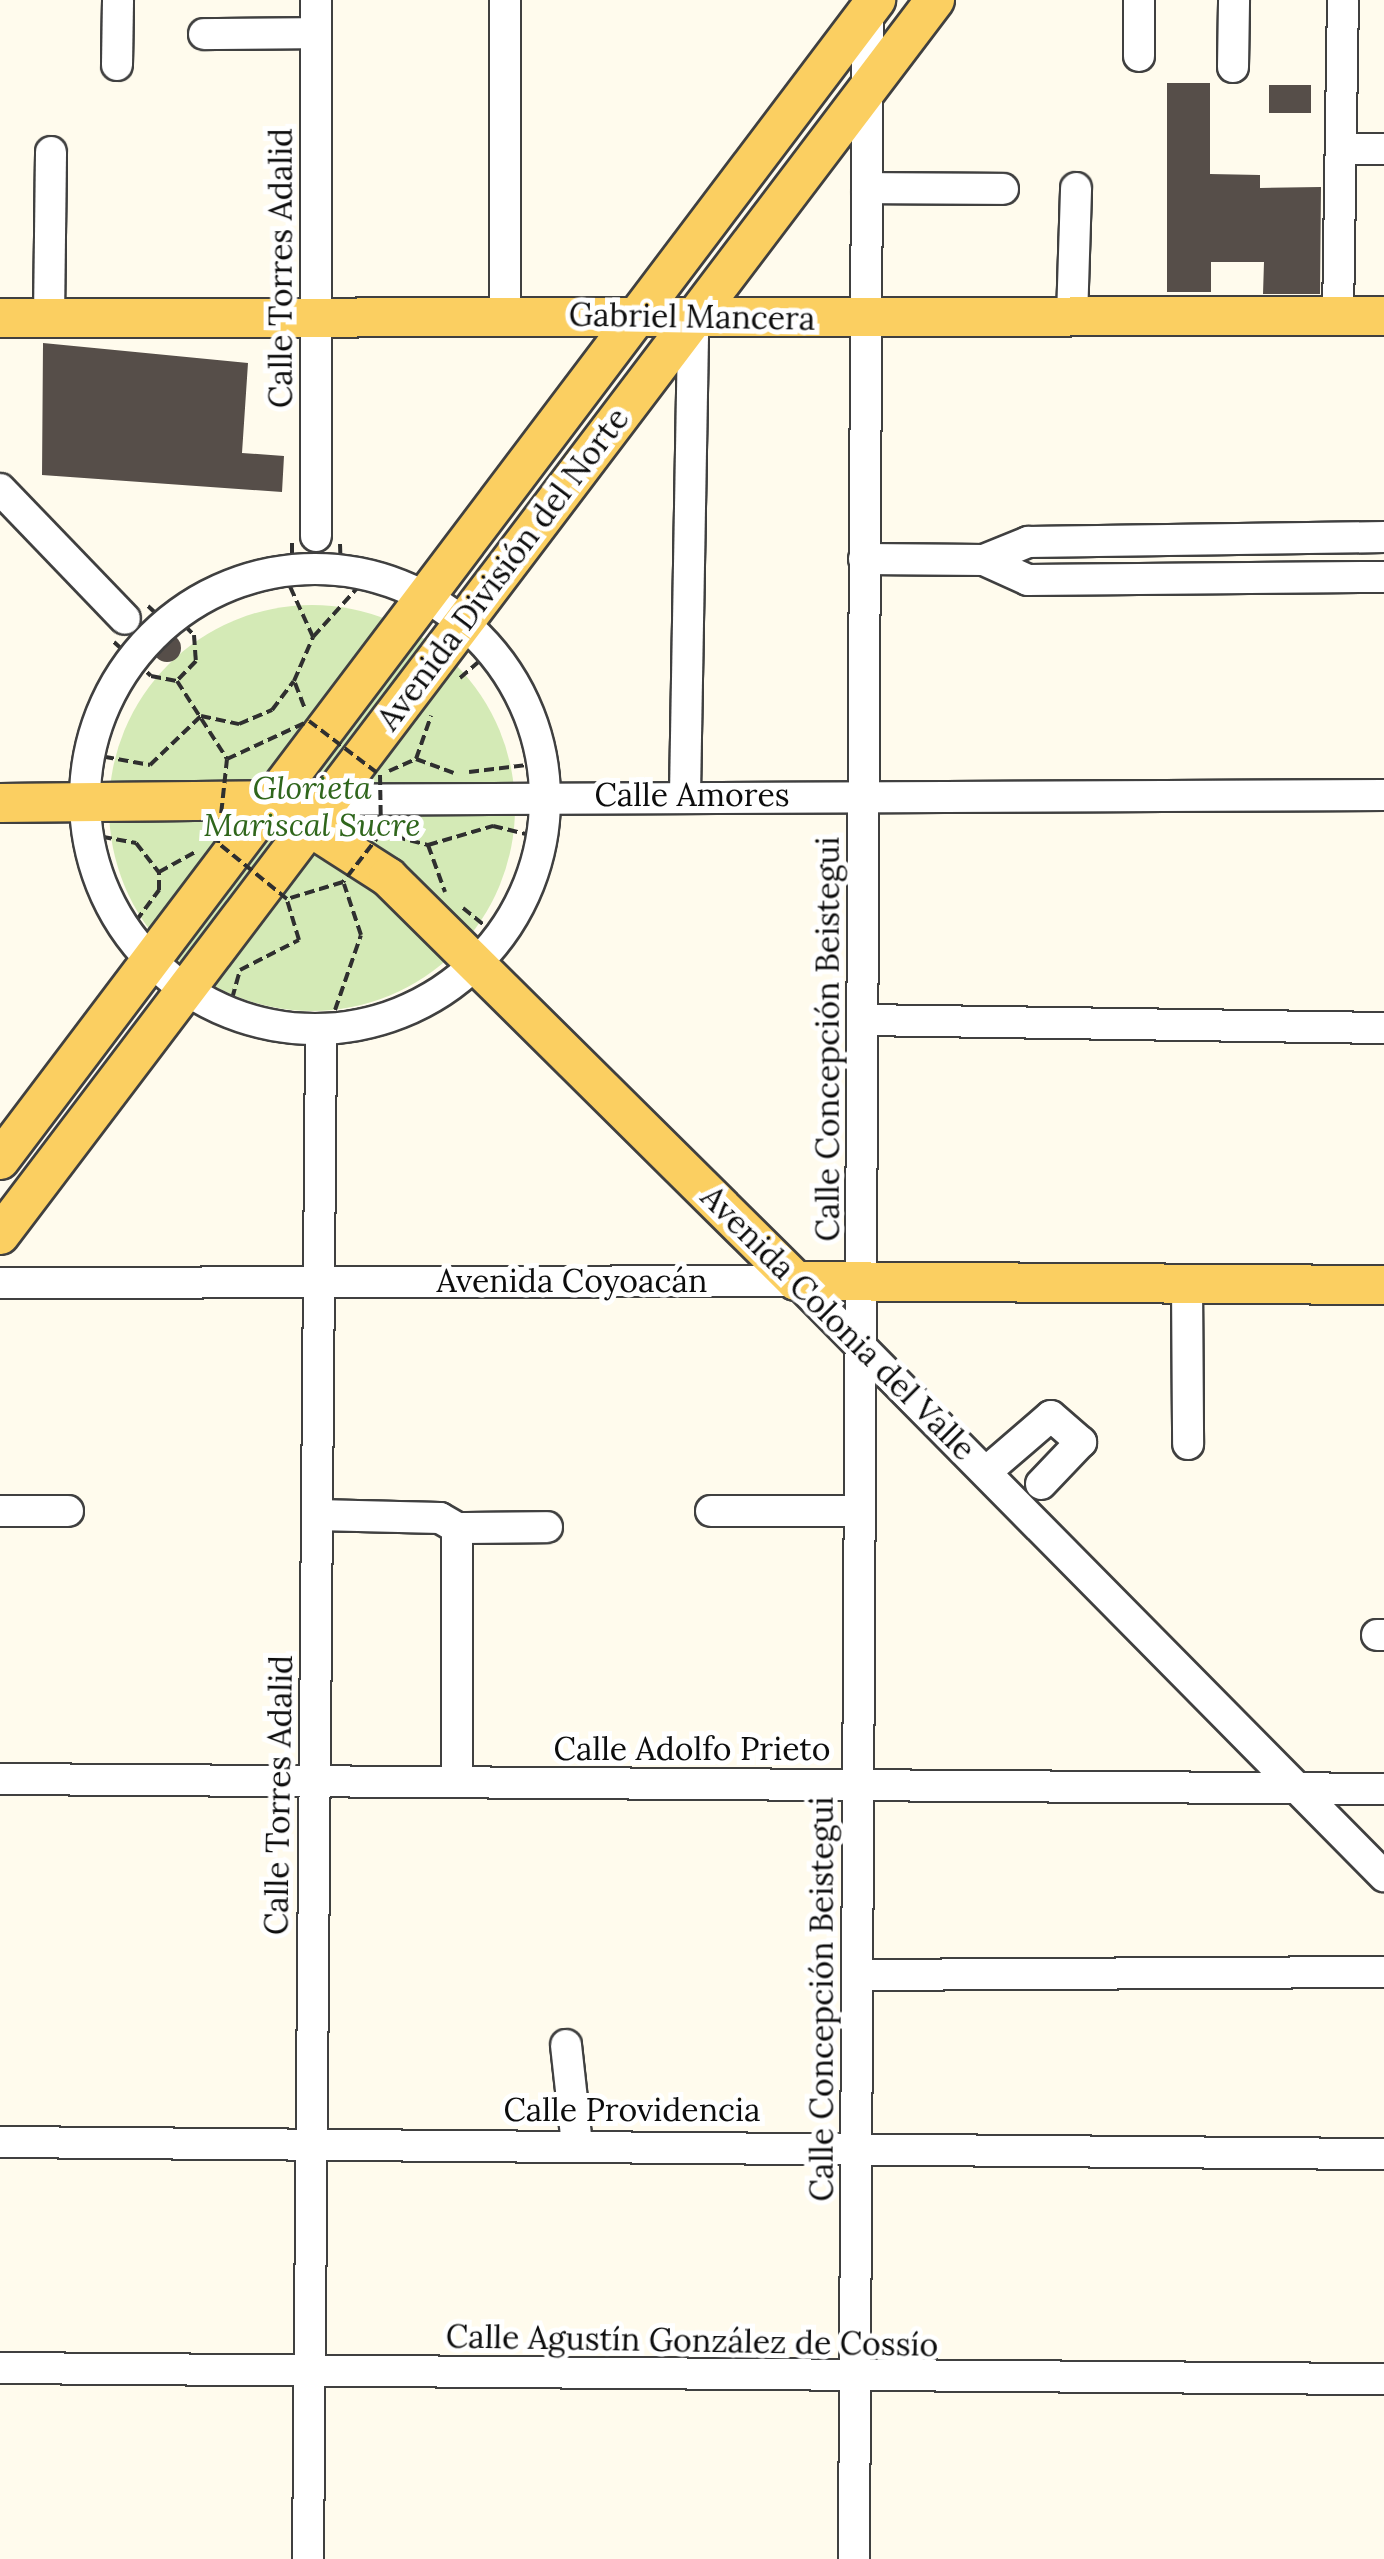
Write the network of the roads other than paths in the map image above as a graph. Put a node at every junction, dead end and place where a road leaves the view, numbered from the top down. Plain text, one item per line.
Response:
1 (118, 0) edge
2 (316, 0) edge
3 (505, 0) edge
4 (936, 0) edge
5 (1139, 0) edge
6 (1234, 0) edge
7 (1343, 0) edge
8 (870, 4) edge
9 (316, 33) junction
10 (204, 34) dead end
11 (1139, 56) dead end
12 (117, 66) dead end
13 (1233, 67) dead end
14 (868, 90) junction
15 (1341, 149) junction
16 (1384, 149) edge
17 (51, 152) dead end
18 (868, 188) junction
19 (1003, 188) dead end
20 (1076, 188) dead end
21 (316, 316) junction
22 (505, 316) junction
23 (633, 316) junction
24 (693, 316) junction
25 (1338, 316) junction
26 (1384, 316) edge
27 (0, 318) edge
28 (49, 318) junction
29 (1072, 318) junction
30 (866, 319) junction
31 (0, 489) edge
32 (316, 536) dead end
33 (1276, 537) junction
34 (1384, 537) edge
35 (864, 558) junction
36 (984, 560) junction
37 (1384, 577) edge
38 (1275, 579) junction
39 (422, 594) junction
40 (125, 619) dead end
41 (466, 623) junction
42 (685, 794) junction
43 (864, 794) junction
44 (1384, 795) edge
45 (546, 796) junction
46 (268, 800) junction
47 (0, 803) edge
48 (318, 812) junction
49 (86, 819) junction
50 (138, 946) junction
51 (489, 951) junction
52 (184, 990) junction
53 (863, 1020) junction
54 (1384, 1028) edge
55 (329, 1030) junction
56 (0, 1160) edge
57 (0, 1236) edge
58 (796, 1281) junction
59 (319, 1282) junction
60 (0, 1283) edge
61 (861, 1284) junction
62 (1187, 1284) junction
63 (1384, 1285) edge
64 (860, 1346) junction
65 (1188, 1444) dead end
66 (988, 1471) junction
67 (1041, 1484) dead end
68 (68, 1511) dead end
69 (711, 1511) dead end
70 (860, 1511) junction
71 (0, 1512) edge
72 (317, 1515) junction
73 (546, 1527) dead end
74 (457, 1528) junction
75 (0, 1780) edge
76 (314, 1782) junction
77 (457, 1782) junction
78 (858, 1786) junction
79 (1298, 1788) junction
80 (1384, 1789) edge
81 (1384, 1876) edge
82 (1384, 1972) edge
83 (857, 1975) junction
84 (566, 2046) dead end
85 (0, 2142) edge
86 (856, 2144) junction
87 (577, 2145) junction
88 (311, 2146) junction
89 (1384, 2154) edge
90 (0, 2368) edge
91 (309, 2370) junction
92 (855, 2379) junction
93 (1384, 2379) edge
94 (308, 2559) edge
95 (854, 2559) edge

1 - 12 street
2 - 9 street, Calle Torres Adalid
3 - 22 street
4 - 14 main road, Avenida División del Norte
5 - 11 street
6 - 13 street
7 - 15 street
8 - 14 street, Calle Concepción Beistegui
8 - 23 main road, Avenida División del Norte
9 - 10 street
9 - 21 street, Calle Torres Adalid
14 - 18 street, Calle Concepción Beistegui
14 - 24 main road, Avenida División del Norte
15 - 16 street
15 - 25 street
17 - 28 street
18 - 19 street
18 - 30 street, Calle Concepción Beistegui
20 - 29 street
21 - 22 main road, Gabriel Mancera
21 - 28 main road, Gabriel Mancera
21 - 32 street, Calle Torres Adalid
22 - 23 main road, Gabriel Mancera
23 - 24 main road, Gabriel Mancera
23 - 39 main road, Avenida División del Norte
24 - 30 main road, Gabriel Mancera
24 - 41 main road, Avenida División del Norte
24 - 42 street
25 - 26 main road, Gabriel Mancera
25 - 29 main road, Gabriel Mancera
27 - 28 main road, Gabriel Mancera
29 - 30 main road, Gabriel Mancera
30 - 35 street, Calle Concepción Beistegui
31 - 40 street
33 - 34 street
33 - 36 street
33 - 38 street
35 - 36 street
35 - 43 street, Calle Concepción Beistegui
36 - 38 street
37 - 38 street
39 - 41 street
39 - 46 main road, Avenida División del Norte
39 - 49 street
41 - 45 street
41 - 48 main road, Avenida División del Norte
42 - 43 street, Calle Amores
42 - 45 street, Calle Amores
43 - 44 street, Calle Amores
43 - 53 street, Calle Concepción Beistegui
45 - 48 street, Calle Amores
45 - 51 street
46 - 48 main road, Avenida Colonia del Valle
46 - 49 main road
46 - 50 main road, Avenida División del Norte
47 - 49 main road
48 - 51 main road, Avenida Colonia del Valle
48 - 52 main road, Avenida División del Norte
49 - 50 street
50 - 52 street
50 - 56 main road, Avenida División del Norte
51 - 55 street
51 - 58 main road, Avenida Colonia del Valle
52 - 55 street
52 - 57 main road, Avenida División del Norte
53 - 54 street
53 - 61 street, Calle Concepción Beistegui
55 - 59 street, Calle Torres Adalid
58 - 59 street, Avenida Coyoacán
58 - 61 main road, Avenida Coyoacán
58 - 64 street, Avenida Colonia del Valle
59 - 60 street, Avenida Coyoacán
59 - 72 street, Calle Torres Adalid
61 - 62 main road, Avenida Coyoacán
61 - 64 street, Calle Concepción Beistegui
62 - 63 main road, Avenida Coyoacán
62 - 65 street
64 - 66 street, Avenida Colonia del Valle
64 - 70 street, Calle Concepción Beistegui
66 - 67 street
66 - 79 street, Avenida Colonia del Valle
68 - 71 street
69 - 70 street
70 - 78 street, Calle Concepción Beistegui
72 - 74 street
72 - 76 street, Calle Torres Adalid
73 - 74 street
74 - 77 street
75 - 76 street, Calle Adolfo Prieto
76 - 77 street, Calle Adolfo Prieto
76 - 88 street, Calle Torres Adalid
77 - 78 street, Calle Adolfo Prieto
78 - 79 street, Calle Adolfo Prieto
78 - 83 street, Calle Concepción Beistegui
79 - 80 street, Calle Adolfo Prieto
79 - 81 street, Avenida Colonia del Valle
82 - 83 street
83 - 86 street, Calle Concepción Beistegui
84 - 87 street
85 - 88 street, Calle Providencia
86 - 87 street, Calle Providencia
86 - 89 street, Calle Providencia
86 - 92 street, Calle Concepción Beistegui
87 - 88 street, Calle Providencia
88 - 91 street, Calle Torres Adalid
90 - 91 street, Calle Agustín González de Cossío
91 - 92 street, Calle Agustín González de Cossío
91 - 94 street, Calle Torres Adalid
92 - 93 street, Calle Agustín González de Cossío
92 - 95 street, Calle Concepción Beistegui

